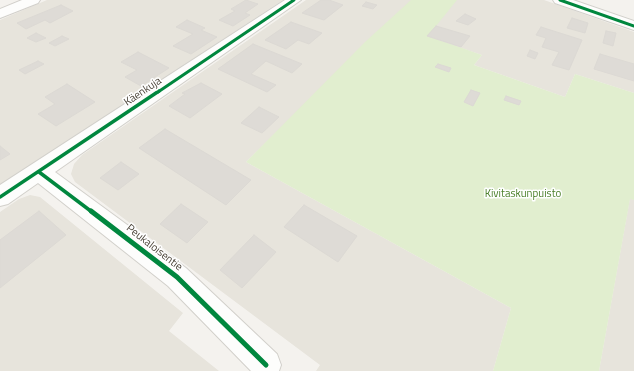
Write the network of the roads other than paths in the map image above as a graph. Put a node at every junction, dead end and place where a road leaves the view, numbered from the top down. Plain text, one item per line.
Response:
1 (33, 0) edge
2 (294, 0) edge
3 (560, 0) edge
4 (0, 14) edge
5 (634, 26) edge
6 (39, 172) junction
7 (0, 197) edge
8 (266, 365) dead end

1 - 4 street
2 - 6 street, Käenkuja
3 - 5 street
6 - 7 street, Käenkuja
6 - 8 street, Peukaloisentie

